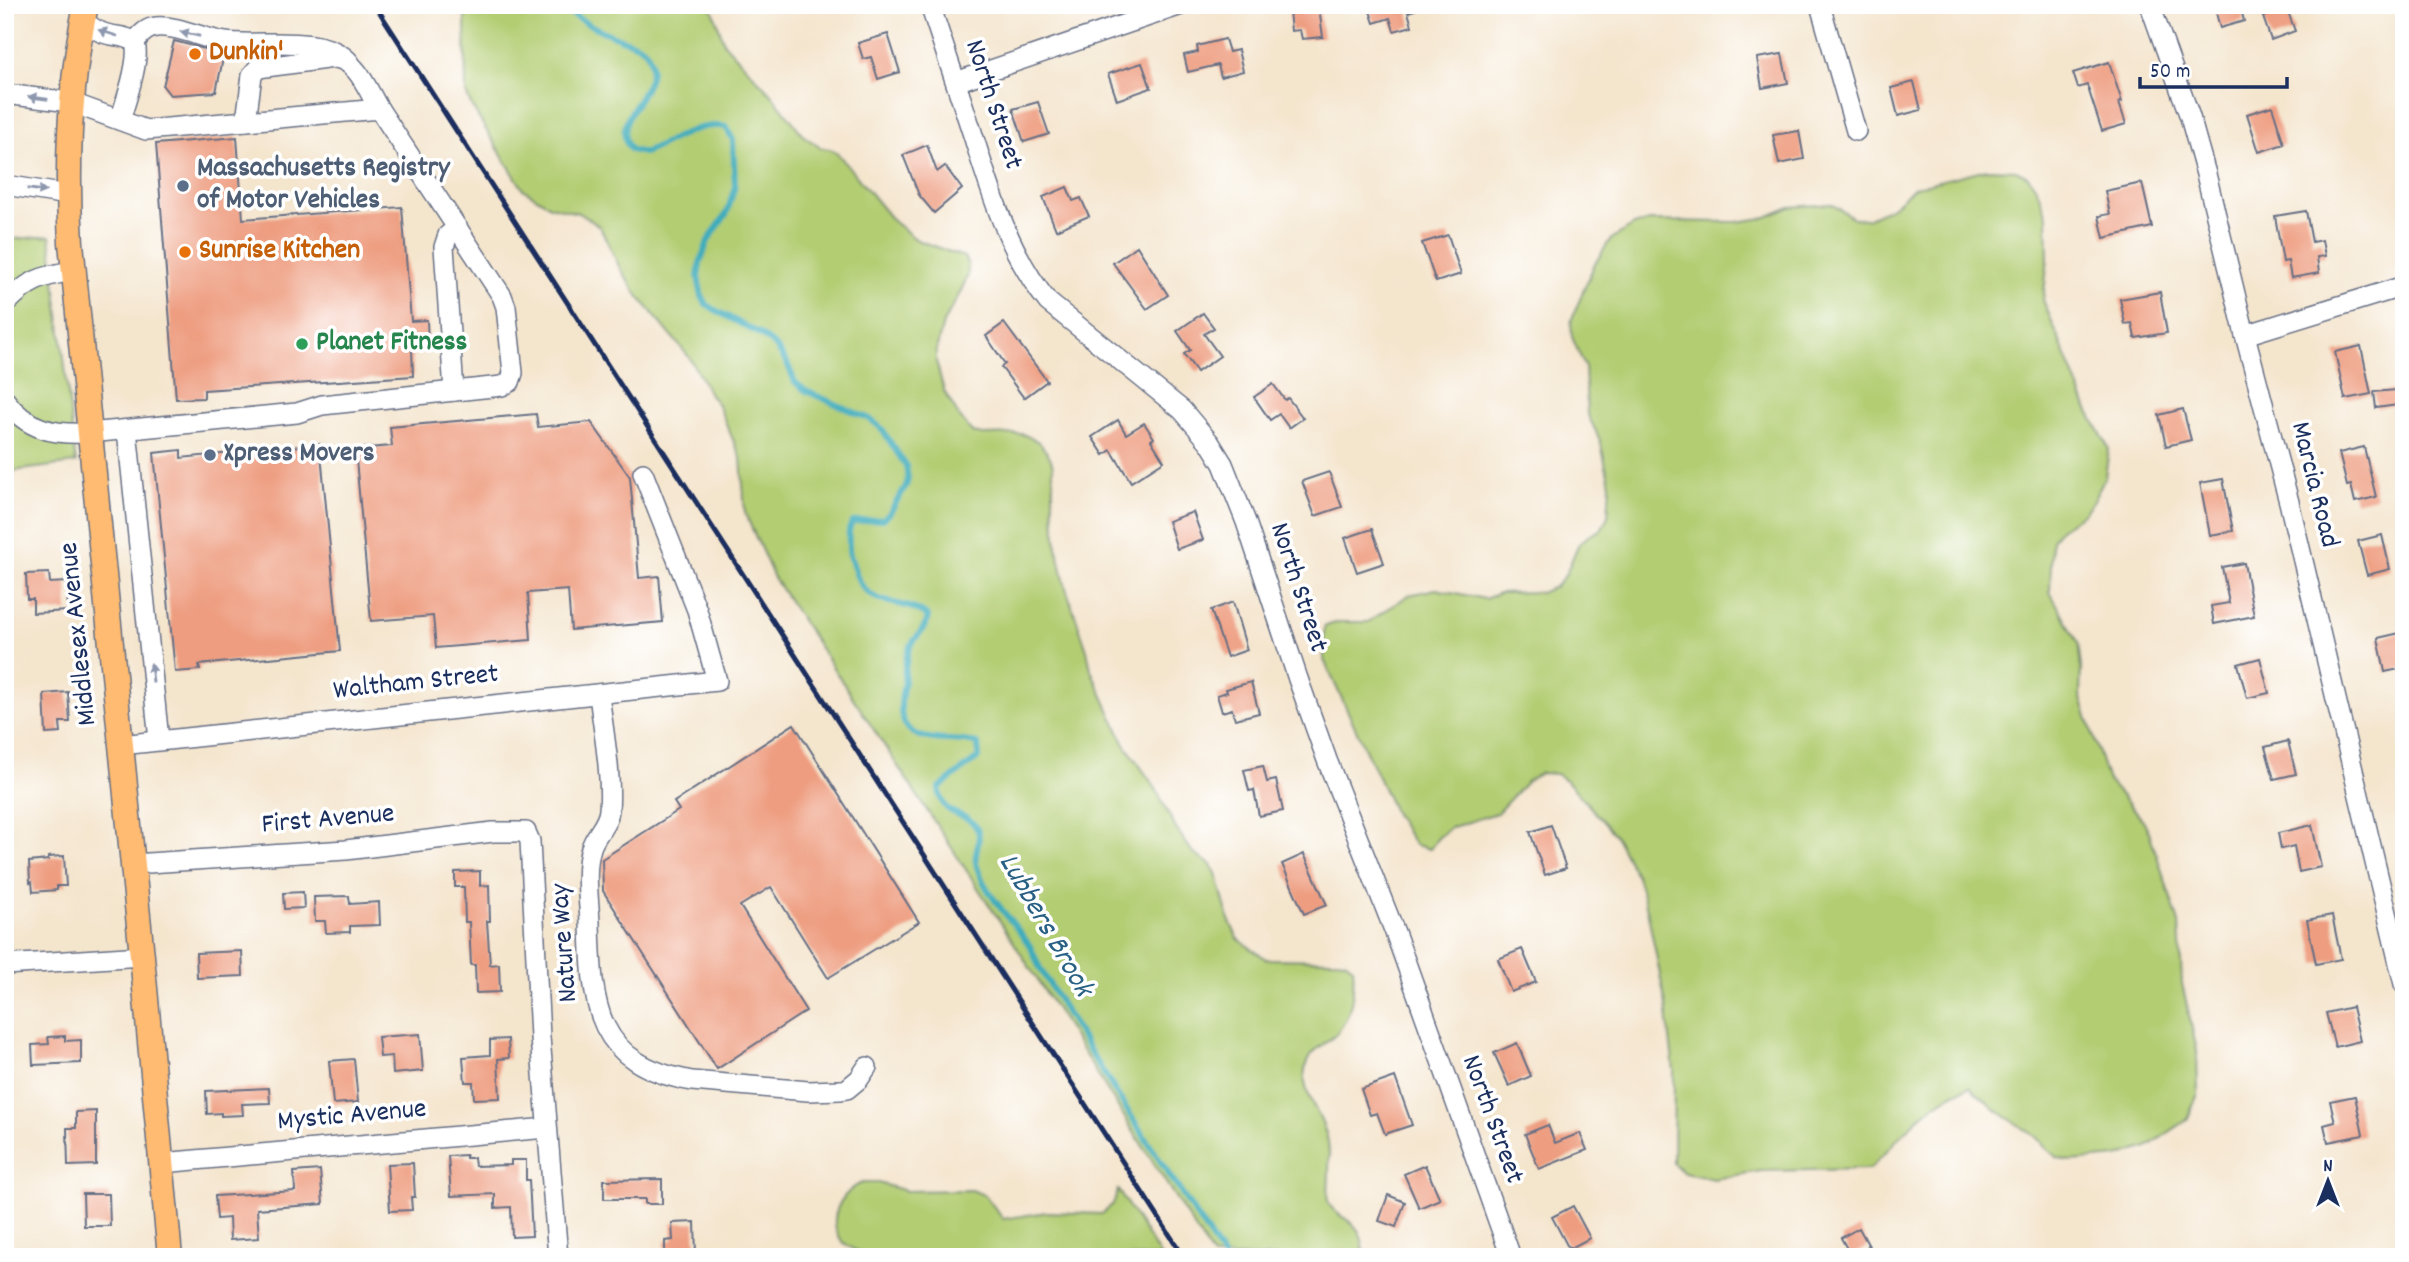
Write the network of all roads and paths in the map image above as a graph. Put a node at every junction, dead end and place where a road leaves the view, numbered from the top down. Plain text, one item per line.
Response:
1 (930, 5) edge
2 (1181, 5) edge
3 (1820, 5) edge
4 (2150, 5) edge
5 (84, 13) edge
6 (134, 42) junction
7 (350, 63) junction
8 (956, 82) junction
9 (5, 94) edge
10 (70, 102) junction
11 (379, 109) junction
12 (120, 120) junction
13 (246, 121) junction
14 (1856, 131) dead end
15 (5, 185) edge
16 (68, 195) junction
17 (458, 229) junction
18 (73, 271) junction
19 (2404, 285) edge
20 (5, 305) edge
21 (2245, 335) junction
22 (454, 391) junction
23 (5, 400) edge
24 (127, 430) junction
25 (89, 433) junction
26 (643, 473) dead end
27 (599, 694) junction
28 (159, 740) junction
29 (121, 745) junction
30 (133, 864) junction
31 (142, 956) junction
32 (5, 965) edge
33 (2404, 984) edge
34 (867, 1067) dead end
35 (547, 1128) junction
36 (162, 1163) junction
37 (170, 1257) edge
38 (558, 1257) edge
39 (1511, 1257) edge

1 - 8 street, North Street
2 - 8 street
3 - 14 street
4 - 21 street, Marcia Road
6 -> 5 street
5 - 10 main road, Middlesex Avenue
7 -> 6 street
6 - 12 street
7 - 11 street
7 - 13 street
8 - 39 street, North Street
10 -> 9 street
10 - 12 street
10 - 16 main road, Middlesex Avenue
11 - 13 street
11 - 17 street
12 - 13 street
15 -> 16 street
16 - 18 main road, Middlesex Avenue
17 - 22 street
17 - 22 street
18 - 20 street
18 - 25 main road, Middlesex Avenue
19 - 21 street
21 - 33 street, Marcia Road
22 - 24 street
23 - 25 street
24 - 25 street
28 -> 24 street
25 - 29 main road, Middlesex Avenue
26 - 27 street, Waltham Street
27 - 28 street, Waltham Street
27 - 34 street, Nature Way
28 - 29 street, Waltham Street
29 - 30 main road, Middlesex Avenue
30 - 31 main road, Middlesex Avenue
30 - 35 street, First Avenue
31 - 32 street
31 - 36 main road, Middlesex Avenue
35 - 36 street, Mystic Avenue
35 - 38 street
36 - 37 main road, Middlesex Avenue

